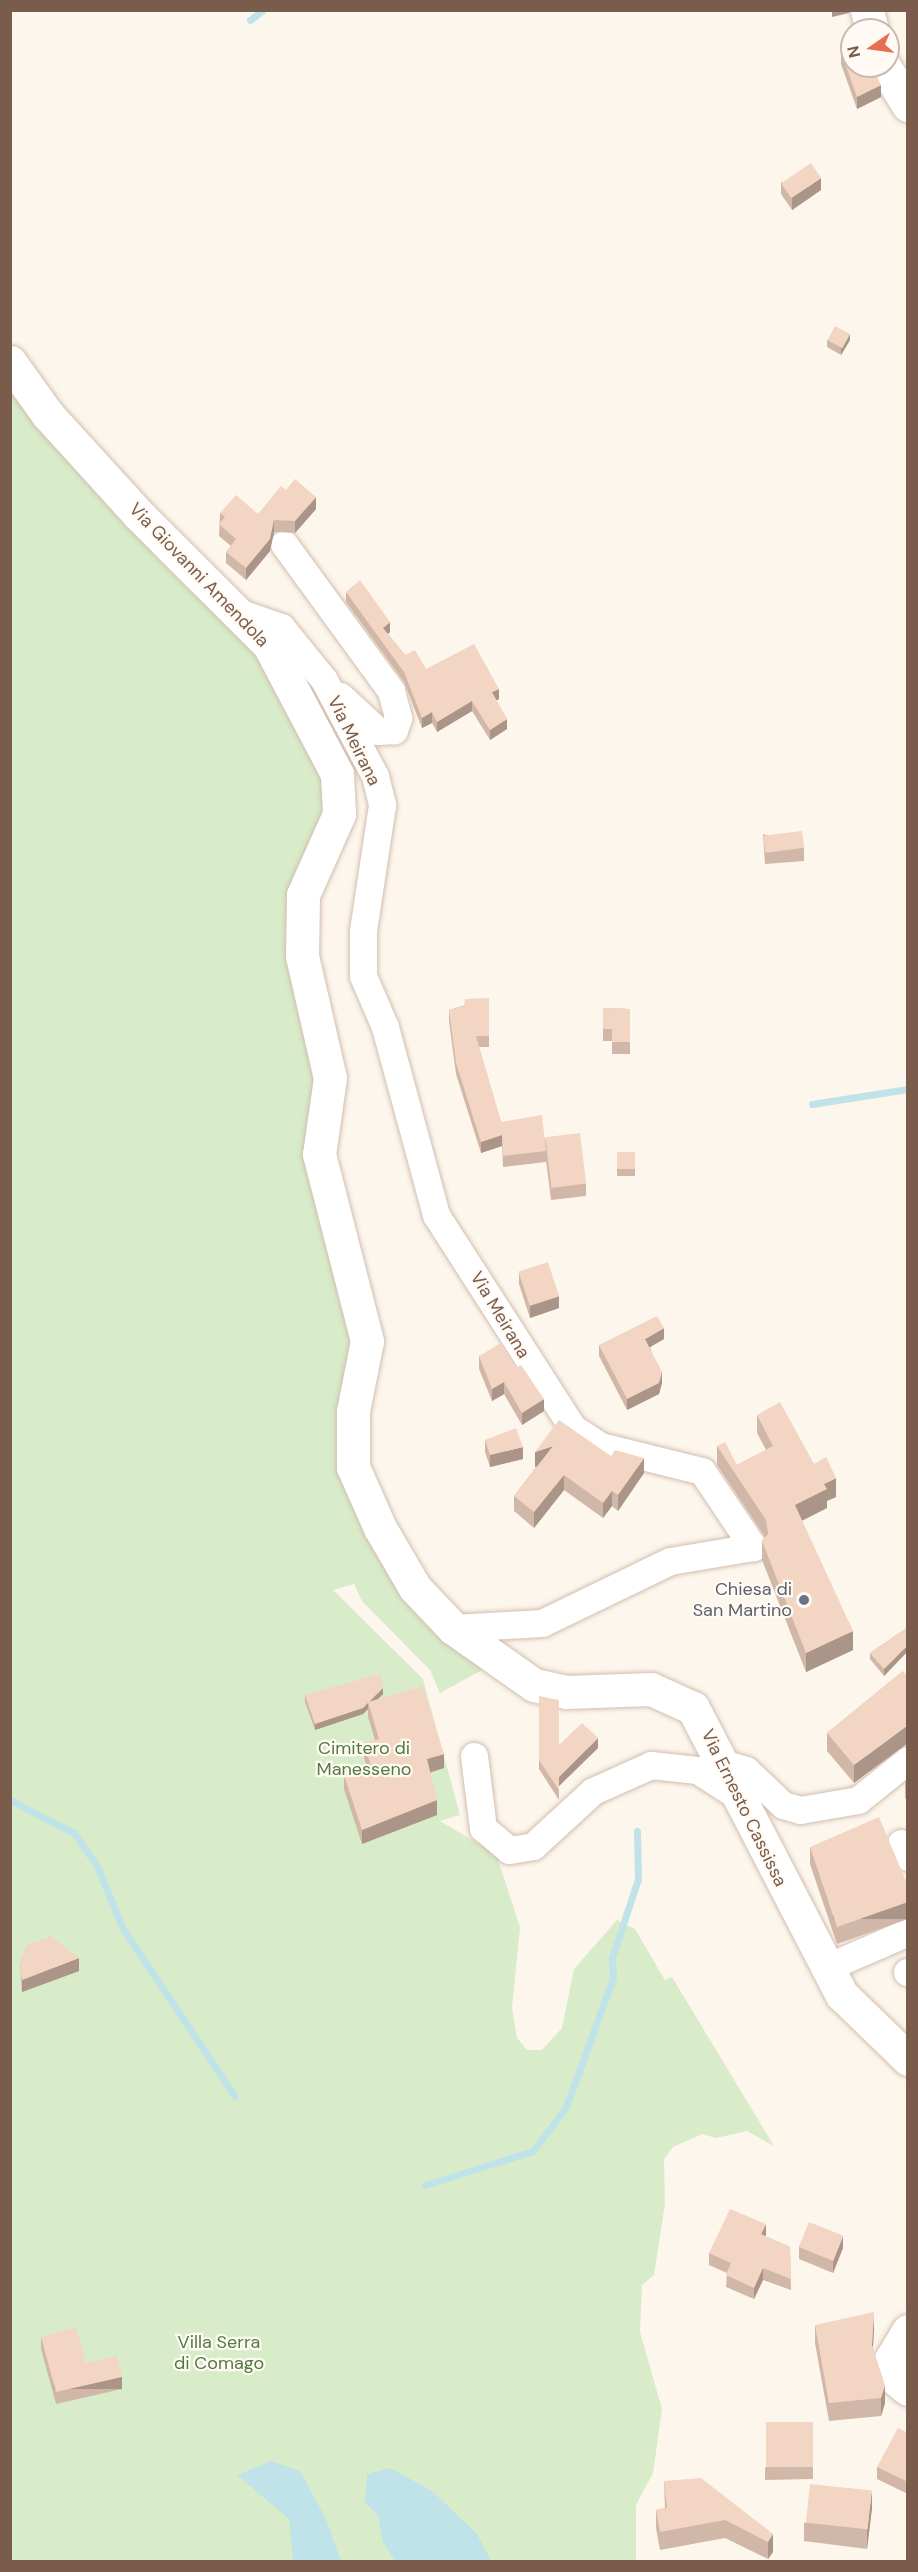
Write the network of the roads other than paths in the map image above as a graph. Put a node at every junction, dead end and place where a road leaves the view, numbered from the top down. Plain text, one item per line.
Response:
1 (891, 78) edge
2 (908, 105) edge
3 (10, 362) edge
4 (284, 544) dead end
5 (238, 612) junction
6 (324, 680) junction
7 (453, 1628) junction
8 (474, 1756) dead end
9 (908, 1760) edge
10 (728, 1778) junction
11 (908, 1932) edge
12 (825, 1968) junction
13 (908, 2059) edge
14 (908, 2331) edge
15 (908, 2389) edge

1 - 2 street
3 - 5 street, Via Giovanni Amendola
4 - 6 street, Via Meirana
5 - 6 street, Via Meirana
5 - 7 street, Via Giovanni Amendola
6 - 7 street, Via Meirana
7 - 10 street, Via Ernesto Cassissa
8 - 10 street
9 - 10 street
10 - 12 street, Via Ernesto Cassissa
11 - 12 street
12 - 13 street, Via Ernesto Cassissa
14 - 15 street

